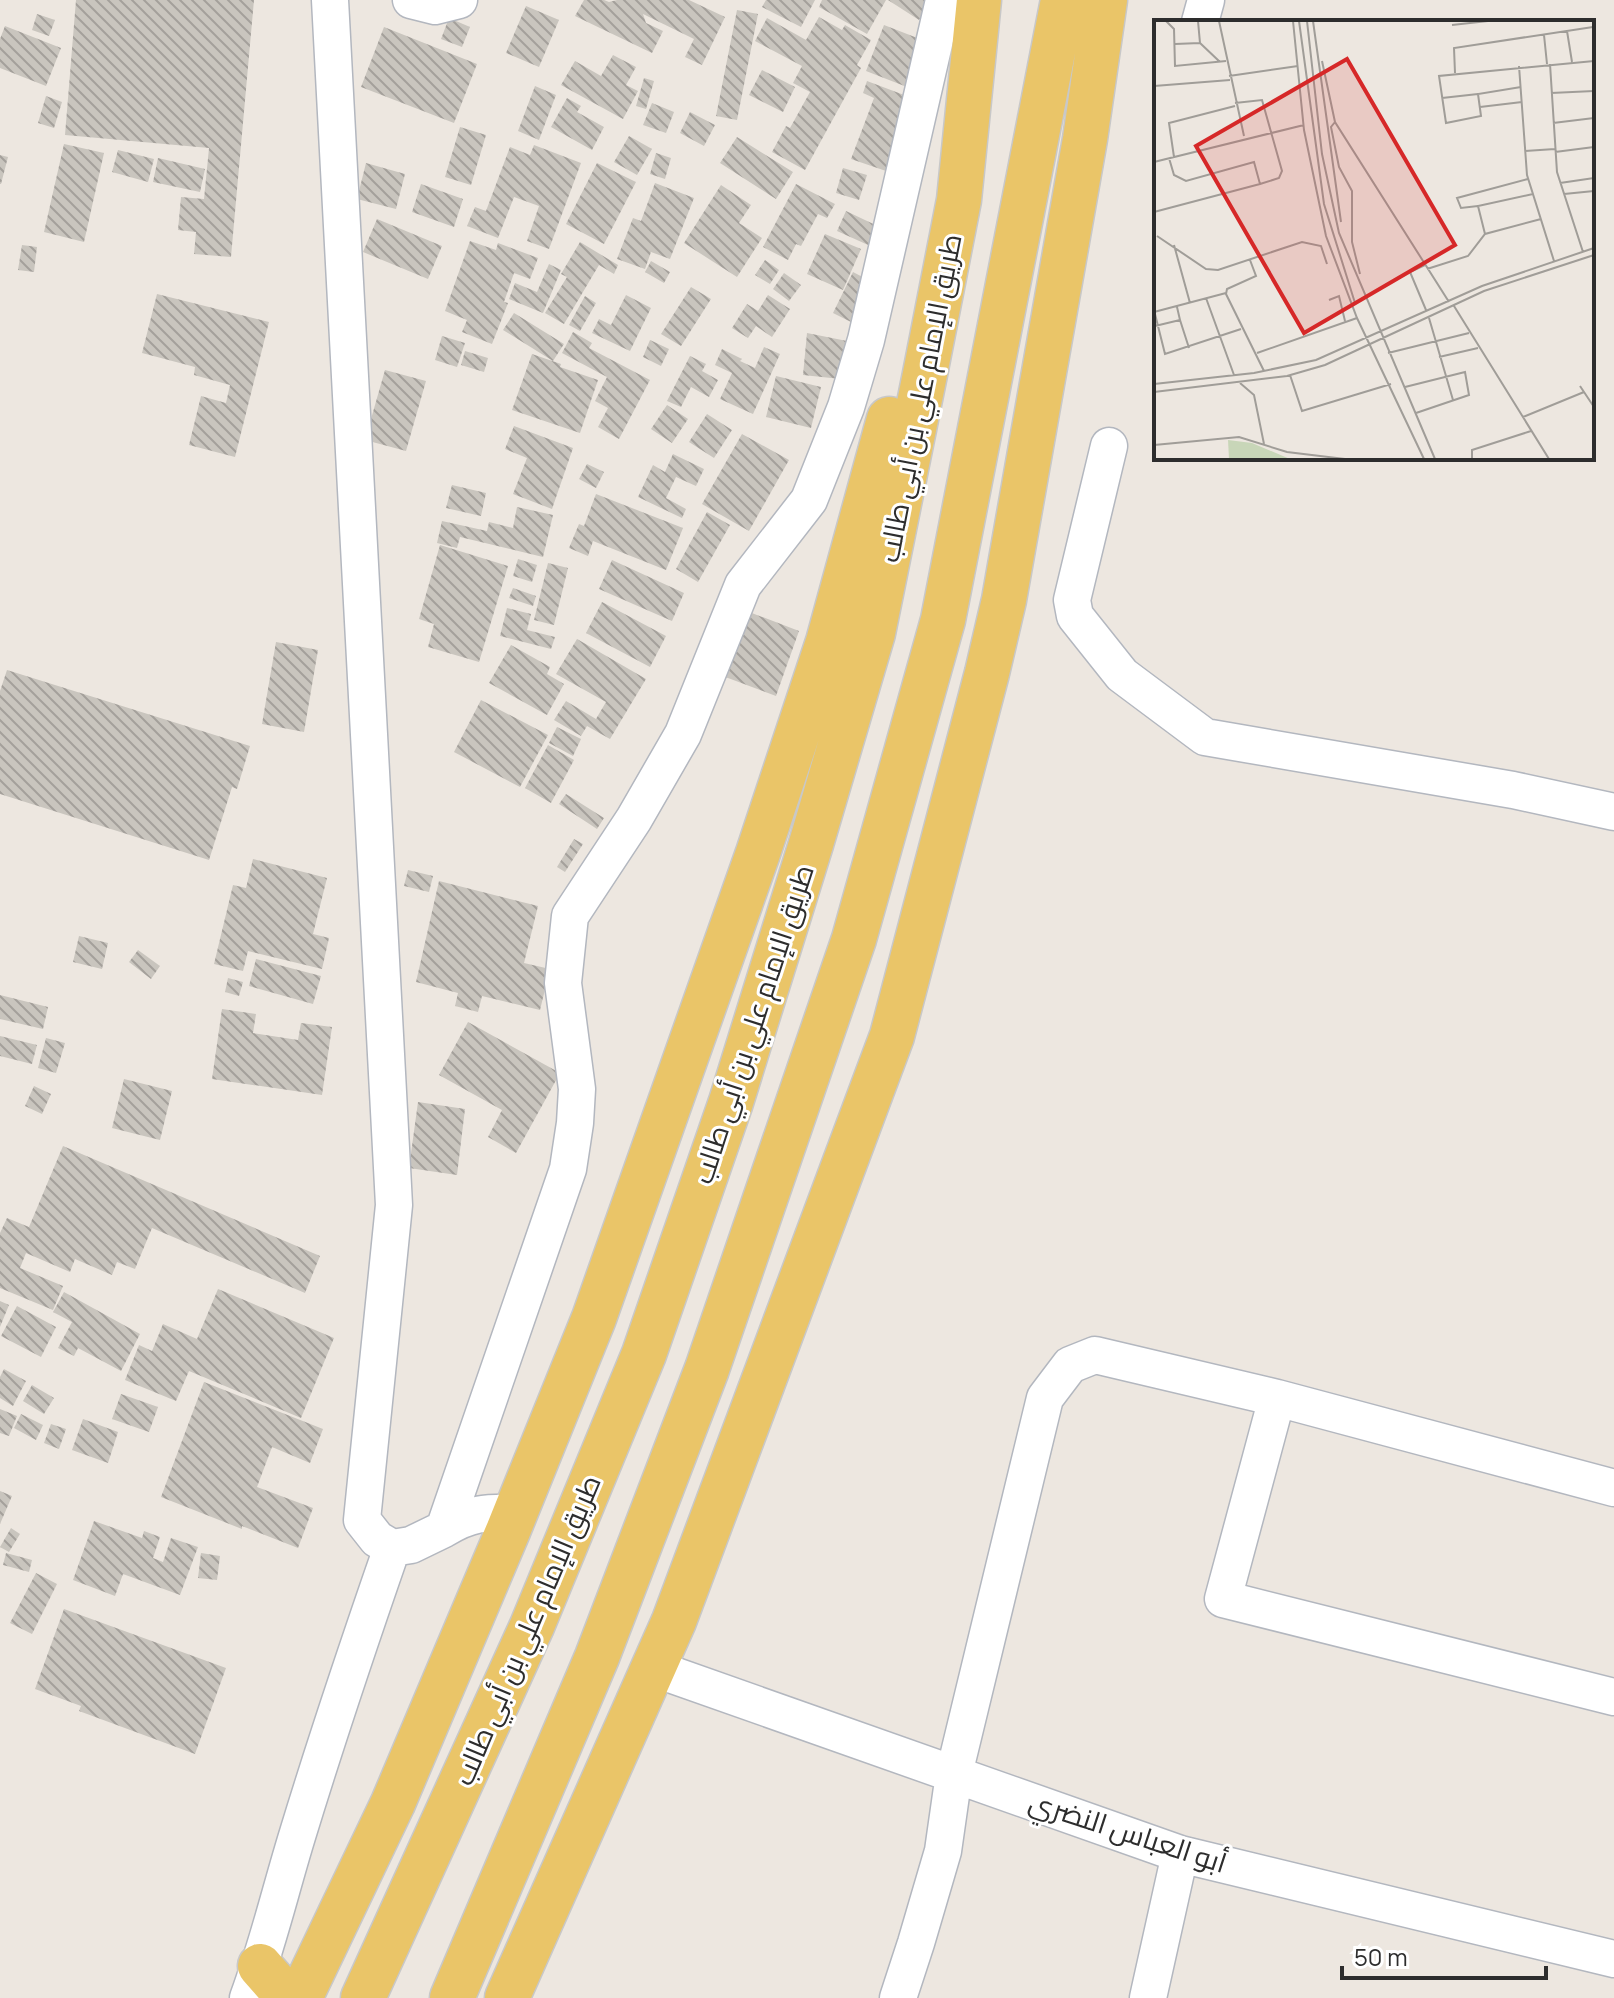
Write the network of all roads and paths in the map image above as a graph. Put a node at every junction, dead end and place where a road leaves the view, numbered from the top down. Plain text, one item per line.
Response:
1 (330, 0) edge
2 (411, 0) edge
3 (459, 0) edge
4 (944, 0) edge
5 (979, 0) edge
6 (1063, 0) edge
7 (1105, 0) edge
8 (1206, 0) edge
9 (1201, 20) edge
10 (959, 200) junction
11 (1109, 446) dead end
12 (1614, 812) edge
13 (1277, 1398) junction
14 (1614, 1488) edge
15 (516, 1513) junction
16 (444, 1529) junction
17 (392, 1548) junction
18 (653, 1668) junction
19 (1614, 1697) edge
20 (954, 1774) junction
21 (1180, 1854) junction
22 (1614, 1959) edge
23 (265, 1987) edge
24 (300, 1998) edge
25 (363, 1998) edge
26 (452, 1998) edge
27 (507, 1998) edge
28 (898, 1998) edge
29 (1148, 1998) edge

1 - 17 street
2 - 3 street
4 - 16 street
5 - 10 main road, طريق الإمام علي بن أبي طالب
6 - 26 main road
7 - 18 main road
8 - 9 street
10 - 15 main road
10 - 25 main road, طريق الإمام علي بن أبي طالب
11 - 12 street
13 - 14 street
13 - 19 street
13 - 20 street
15 - 16 street
15 - 24 main road
16 - 17 street
17 - 23 street
18 - 20 street, أبو العباس النضري
18 - 27 main road
20 - 21 street, أبو العباس النضري
20 - 28 street
21 - 22 street, أبو العباس النضري
21 - 29 street

